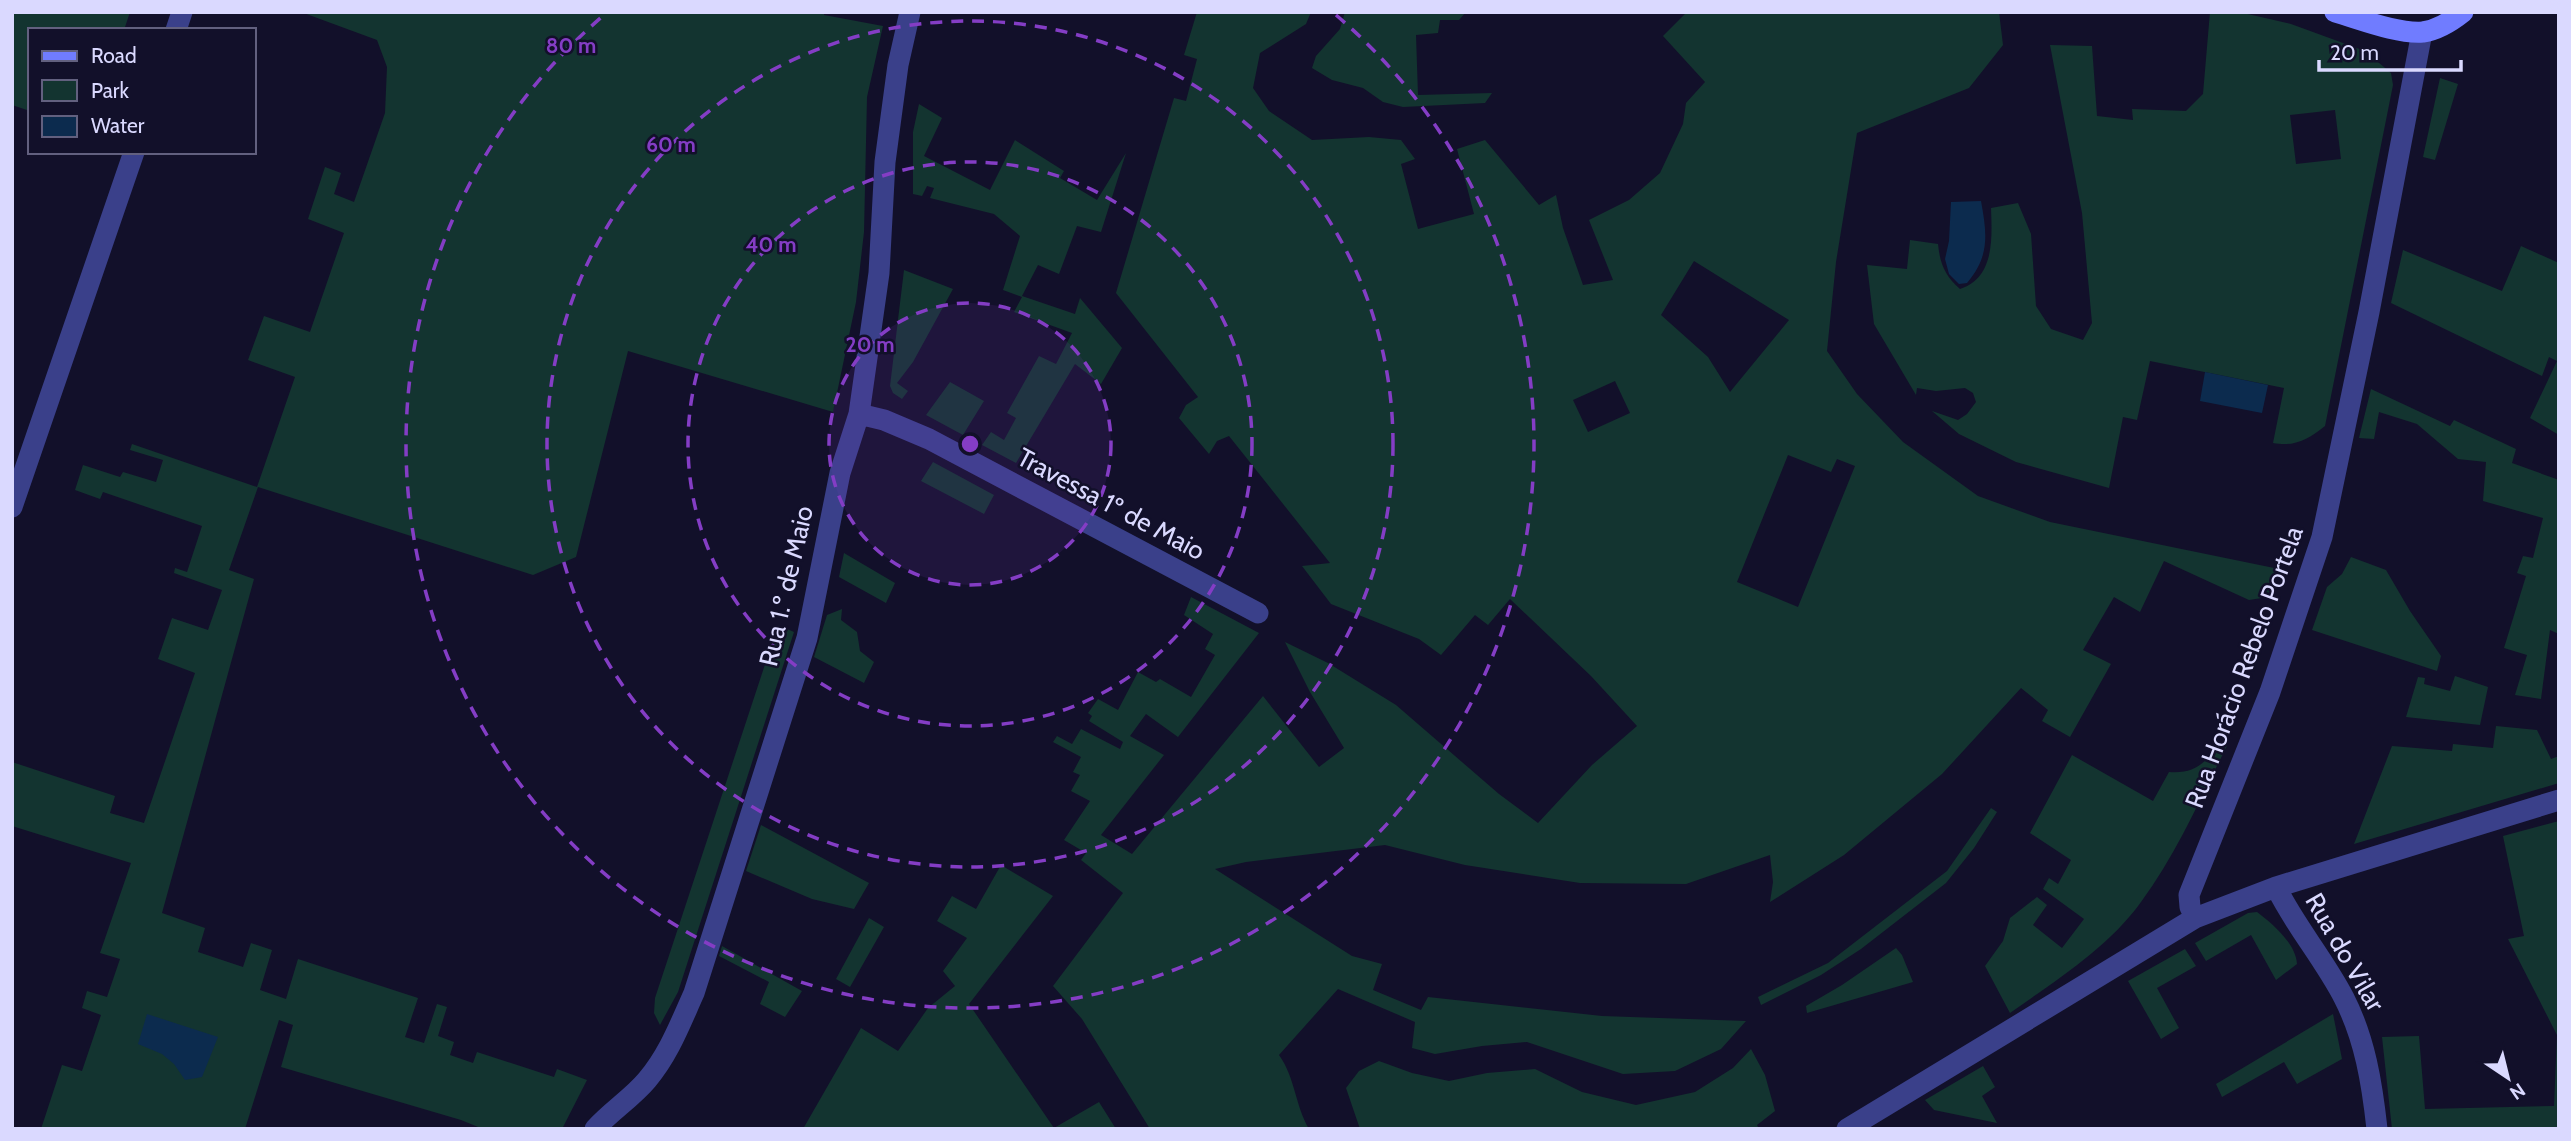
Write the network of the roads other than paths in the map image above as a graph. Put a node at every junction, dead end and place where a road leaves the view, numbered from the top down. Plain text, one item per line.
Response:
1 (910, 12) edge
2 (2335, 12) edge
3 (2463, 12) edge
4 (2422, 32) junction
5 (133, 154) edge
6 (859, 414) junction
7 (12, 507) edge
8 (1258, 613) dead end
9 (2559, 800) edge
10 (2276, 887) junction
11 (2195, 918) junction
12 (595, 1129) edge
13 (1847, 1129) edge
14 (2377, 1129) edge

1 - 6 street, Rua 1.º de Maio
2 - 4 street
3 - 4 street
4 - 11 street, Rua Horácio Rebelo Portela
5 - 7 street
6 - 8 street, Travessa 1º de Maio
6 - 12 street, Rua 1.º de Maio
9 - 10 street
10 - 11 street
10 - 14 street, Rua do Vilar
11 - 13 street

